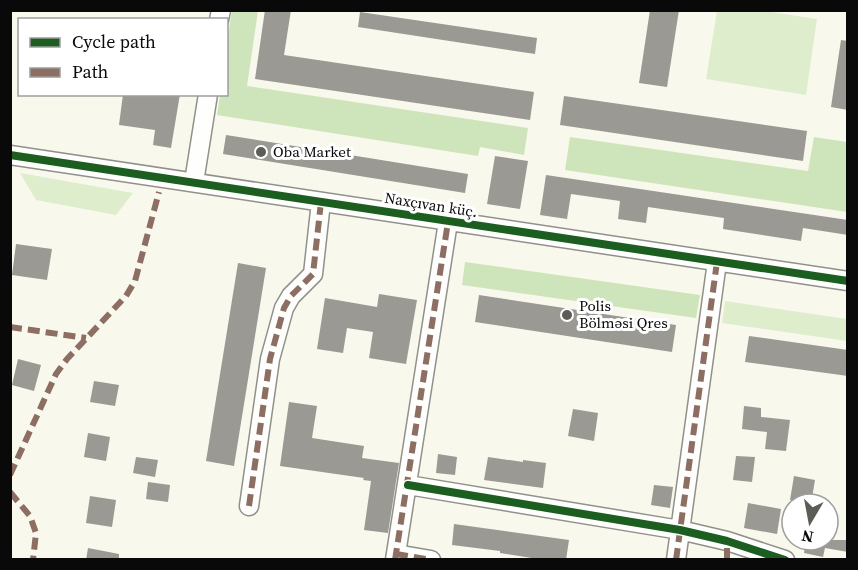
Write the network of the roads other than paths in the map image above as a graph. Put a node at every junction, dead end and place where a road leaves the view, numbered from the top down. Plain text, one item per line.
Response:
1 (208, 96) edge
2 (10, 155) edge
3 (194, 182) junction
4 (321, 202) junction
5 (448, 222) junction
6 (717, 262) junction
7 (848, 281) edge
8 (408, 484) junction
9 (249, 507) dead end
10 (680, 530) junction
11 (727, 541) junction
12 (395, 557) edge
13 (431, 560) edge
14 (676, 560) edge
15 (727, 560) edge
16 (785, 560) edge

1 - 3 street
2 - 3 street, Naxçıvan küç.
3 - 4 street, Naxçıvan küç.
4 - 5 street, Naxçıvan küç.
4 - 9 street
5 - 6 street, Naxçıvan küç.
5 - 8 street
6 - 7 street, Naxçıvan küç.
6 - 10 street
8 - 10 street
8 - 12 street
10 - 11 street
10 - 14 street
11 - 15 street
11 - 16 street
12 - 13 street

